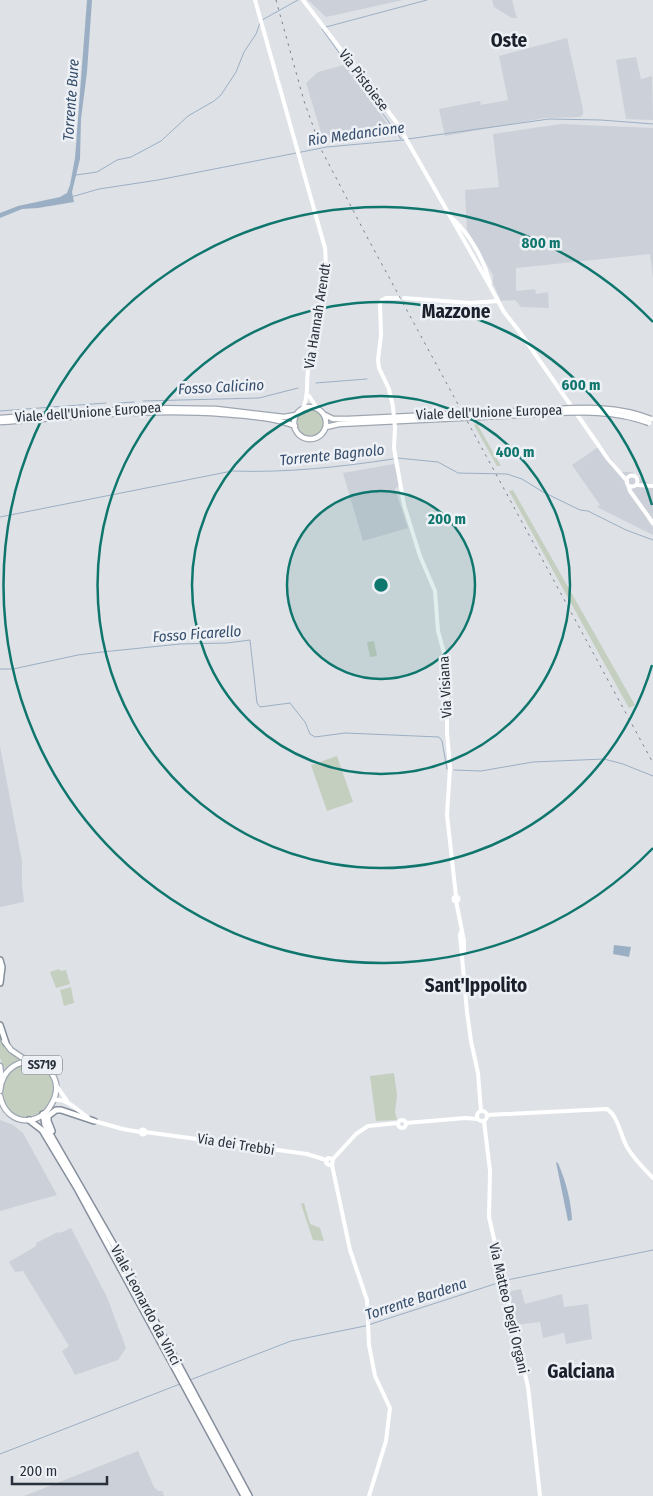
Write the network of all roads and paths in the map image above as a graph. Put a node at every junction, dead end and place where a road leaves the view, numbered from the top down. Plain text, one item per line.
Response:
1 (255, 0) edge
2 (303, 1) edge
3 (450, 216) junction
4 (463, 229) junction
5 (460, 234) junction
6 (480, 269) junction
7 (487, 270) junction
8 (490, 286) junction
9 (399, 298) dead end
10 (404, 298) dead end
11 (498, 301) junction
12 (308, 394) junction
13 (303, 408) junction
14 (317, 408) junction
15 (538, 412) junction
16 (296, 415) junction
17 (325, 415) junction
18 (0, 418) edge
19 (0, 422) edge
20 (651, 422) edge
21 (294, 426) junction
22 (326, 427) junction
23 (638, 478) junction
24 (628, 481) junction
25 (636, 485) junction
26 (646, 485) junction
27 (653, 486) edge
28 (635, 498) junction
29 (653, 523) edge
30 (0, 960) edge
31 (1, 968) edge
32 (0, 983) edge
33 (0, 1025) edge
34 (0, 1033) edge
35 (6, 1043) junction
36 (27, 1061) junction
37 (0, 1066) edge
38 (2, 1082) junction
39 (56, 1085) junction
40 (0, 1090) edge
41 (0, 1096) edge
42 (54, 1100) junction
43 (68, 1102) junction
44 (0, 1109) edge
45 (6, 1111) junction
46 (481, 1111) junction
47 (43, 1114) junction
48 (487, 1115) junction
49 (478, 1117) junction
50 (29, 1120) junction
51 (94, 1121) junction
52 (484, 1121) junction
53 (333, 1159) junction
54 (326, 1160) junction
55 (332, 1165) junction
56 (74, 1174) junction
57 (653, 1178) edge
58 (244, 1496) edge
59 (249, 1496) edge
60 (369, 1496) edge
61 (540, 1496) edge

1 - 12 street, Via Hannah Arendt
2 - 3 street, Via Pistoiese
3 - 4 street, Via Pistoiese
3 - 5 street, Via Pistoiese
4 - 5 street
4 - 7 street, Via Pistoiese
5 - 6 street, Via Pistoiese
6 - 7 street
6 - 8 street, Via Pistoiese
7 - 8 street, Via Pistoiese
8 - 11 street, Via Pistoiese
9 - 46 street, Via Visiana, bridge
10 - 11 street
11 - 24 street, Via Pistoiese
12 - 13 street
12 - 14 street
13 - 14 main road
13 - 16 main road
14 - 17 main road
15 - 17 main road, Viale dell'Unione Europea
15 - 20 main road, Viale dell'Unione Europea, bridge
15 - 22 main road, Viale dell'Unione Europea
16 - 18 main road, Viale dell'Unione Europea
16 - 21 main road
17 - 22 main road
19 - 21 main road, Viale dell'Unione Europea
21 - 22 main road, Viale dell'Unione Europea
23 - 24 street, Via Pistoiese
23 - 25 street
23 - 26 street
24 - 25 street, Via Pistoiese
24 - 28 street
25 - 26 street, Via Pistoiese
25 - 28 street
26 - 27 street, Via Pistoiese
28 - 29 street
30 - 31 highway
31 - 32 highway
33 - 35 highway
34 - 35 main road, SS719
35 - 36 main road, SS719
36 - 38 main road, SS719
36 - 39 main road, SS719
37 - 38 main road, SS719
38 - 40 main road, SS719
39 - 42 main road, SS719
39 - 43 street
41 - 45 main road
42 - 43 street
42 - 47 main road
43 - 51 street
44 - 45 street
45 - 50 main road, Viale Leonardo da Vinci
46 - 48 street
46 - 49 street
47 - 50 main road
47 - 56 highway, Viale Leonardo da Vinci
48 - 52 street
48 - 57 street
49 - 52 street
49 - 53 street
50 - 58 highway, Viale Leonardo da Vinci
51 - 54 street, Via dei Trebbi
51 - 56 highway
52 - 61 street, Via Matteo Degli Organi
53 - 54 street
53 - 55 street
54 - 55 street
55 - 60 street
56 - 59 highway, Viale Leonardo da Vinci

